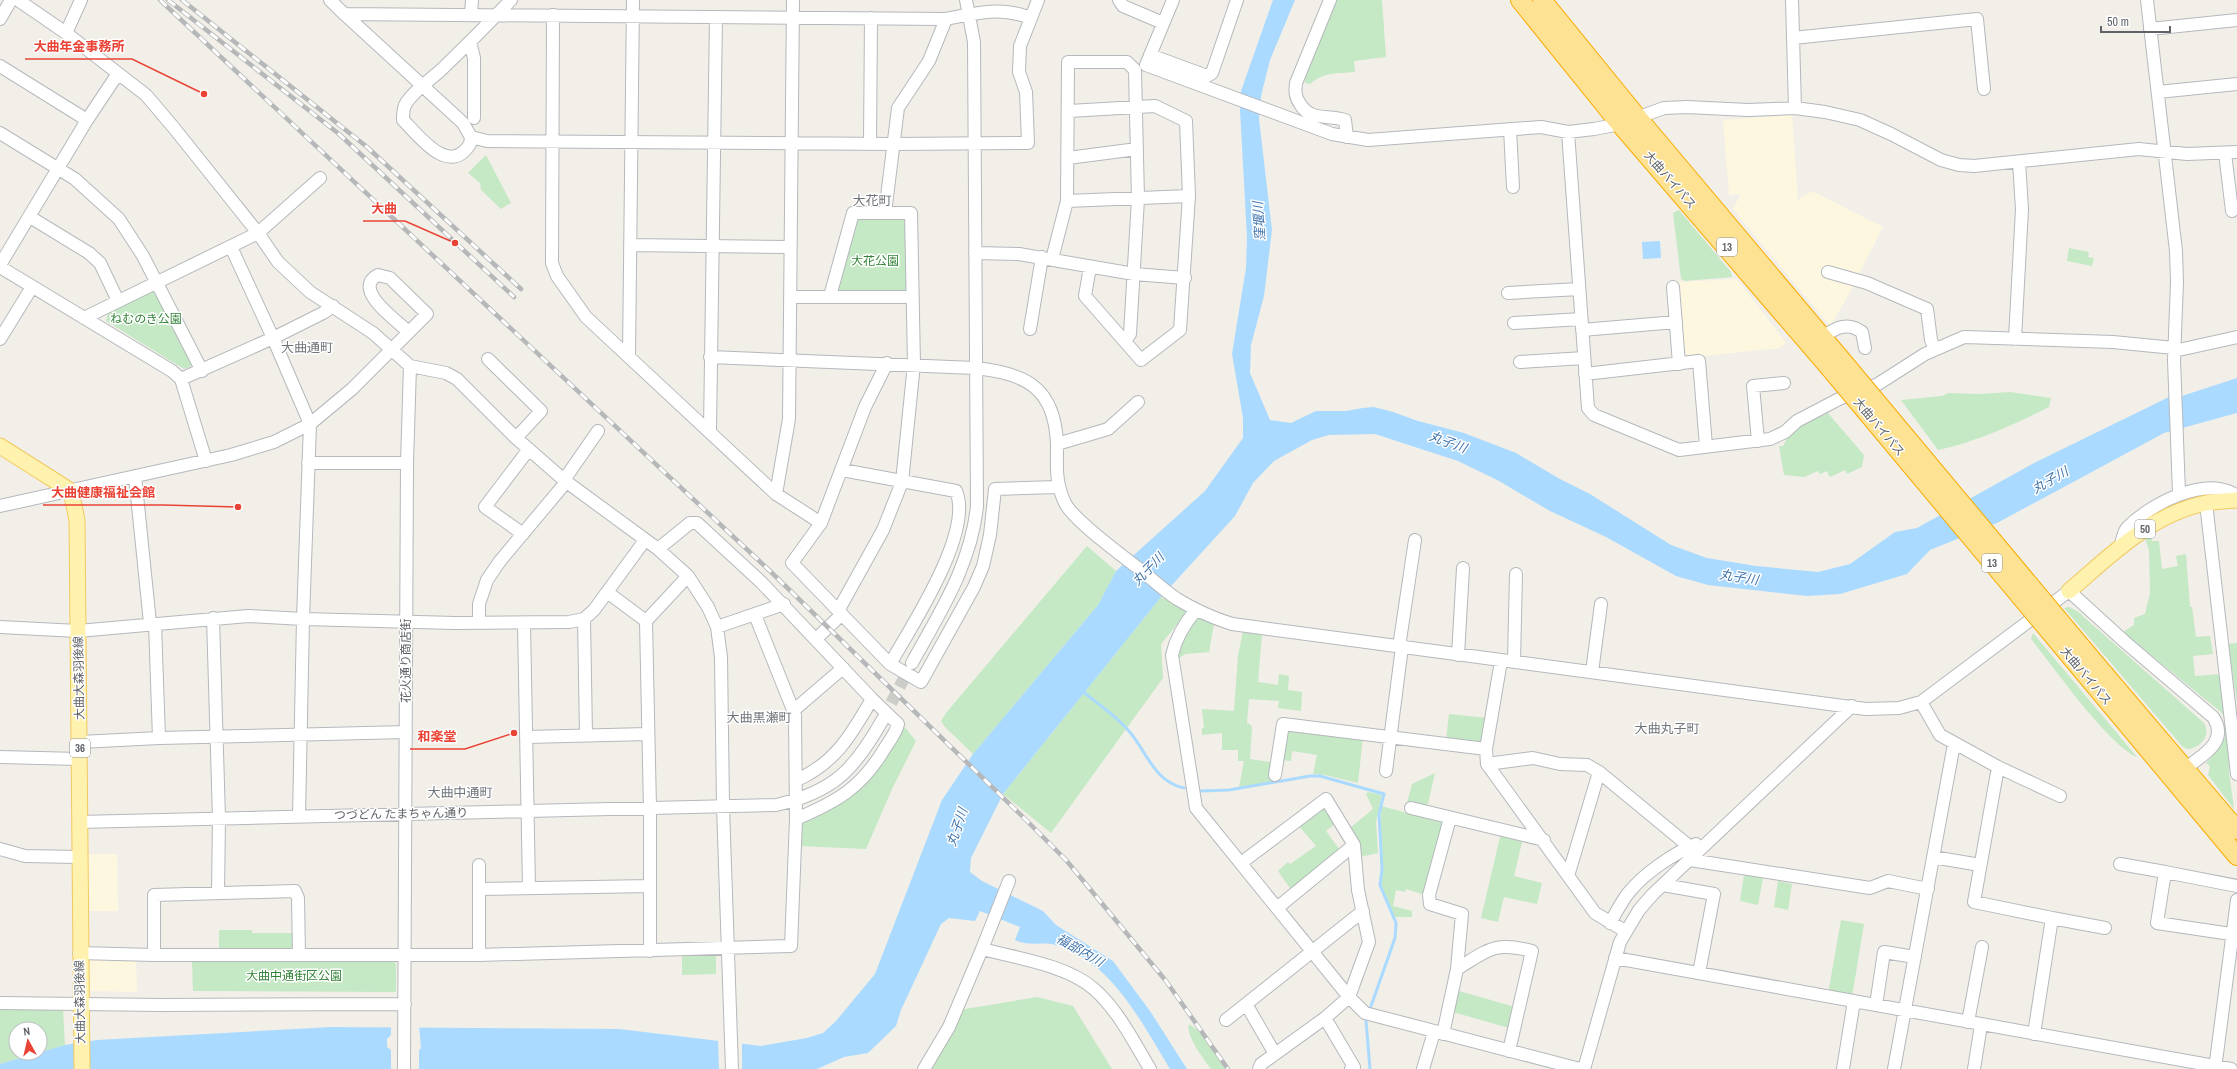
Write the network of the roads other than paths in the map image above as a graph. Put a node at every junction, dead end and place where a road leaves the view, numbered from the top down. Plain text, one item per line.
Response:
1 (11, 0) edge
2 (18, 0) edge
3 (81, 0) edge
4 (330, 0) edge
5 (472, 0) edge
6 (510, 0) edge
7 (633, 0) edge
8 (793, 0) edge
9 (966, 0) edge
10 (1038, 0) edge
11 (1119, 0) edge
12 (1173, 0) edge
13 (1237, 0) edge
14 (1330, 0) edge
15 (1520, 0) edge
16 (1542, 0) edge
17 (1792, 0) edge
18 (2147, 0) edge
19 (344, 14) junction
20 (471, 14) junction
21 (969, 14) junction
22 (497, 15) junction
23 (553, 15) junction
24 (632, 16) junction
25 (716, 17) junction
26 (792, 18) junction
27 (872, 18) junction
28 (1031, 18) junction
29 (0, 19) edge
30 (946, 19) junction
31 (2237, 20) edge
32 (1163, 24) junction
33 (2150, 29) junction
34 (66, 33) junction
35 (1793, 38) junction
36 (470, 42) junction
37 (1148, 60) junction
38 (0, 66) edge
39 (1135, 70) junction
40 (117, 75) junction
41 (2237, 84) edge
42 (423, 86) junction
43 (1984, 89) dead end
44 (2158, 92) junction
45 (1136, 107) junction
46 (1795, 108) junction
47 (1069, 111) junction
48 (474, 118) dead end
49 (1638, 118) junction
50 (87, 120) junction
51 (1620, 124) junction
52 (1510, 129) junction
53 (1568, 132) junction
54 (470, 137) junction
55 (1346, 137) junction
56 (2, 138) edge
57 (630, 141) junction
58 (553, 142) junction
59 (791, 142) junction
60 (714, 143) junction
61 (870, 143) junction
62 (893, 144) junction
63 (975, 144) junction
64 (1137, 149) junction
65 (2164, 153) junction
66 (2231, 153) edge
67 (1068, 158) junction
68 (2019, 162) junction
69 (59, 168) junction
70 (320, 178) dead end
71 (1514, 187) dead end
72 (1189, 196) junction
73 (1138, 199) junction
74 (1068, 201) junction
75 (2232, 211) dead end
76 (885, 213) junction
77 (30, 217) junction
78 (258, 233) junction
79 (630, 245) junction
80 (231, 247) junction
81 (790, 247) junction
82 (712, 248) junction
83 (975, 253) junction
84 (1047, 258) junction
85 (0, 266) edge
86 (1090, 267) junction
87 (1828, 272) dead end
88 (1134, 274) junction
89 (1185, 278) junction
90 (156, 282) junction
91 (32, 287) junction
92 (1673, 287) dead end
93 (1579, 289) junction
94 (1508, 292) dead end
95 (830, 296) junction
96 (790, 297) junction
97 (911, 297) junction
98 (118, 301) junction
99 (333, 306) junction
100 (84, 318) junction
101 (1676, 322) junction
102 (1514, 323) dead end
103 (1582, 324) junction
104 (1030, 329) dead end
105 (409, 332) junction
106 (1822, 337) junction
107 (2237, 337) edge
108 (273, 338) junction
109 (0, 339) edge
110 (2015, 339) junction
111 (1125, 341) junction
112 (1865, 348) dead end
113 (392, 349) junction
114 (1935, 349) junction
115 (2174, 353) junction
116 (629, 356) junction
117 (710, 357) junction
118 (1584, 358) junction
119 (488, 359) dead end
120 (789, 359) junction
121 (1520, 362) dead end
122 (887, 363) junction
123 (914, 364) junction
124 (1679, 364) junction
125 (410, 366) junction
126 (975, 368) junction
127 (1839, 368) junction
128 (202, 371) junction
129 (1586, 374) junction
130 (181, 379) junction
131 (1784, 383) dead end
132 (1138, 402) dead end
133 (310, 424) junction
134 (710, 430) junction
135 (598, 431) dead end
136 (516, 438) junction
137 (1758, 441) junction
138 (1057, 444) junction
139 (0, 446) edge
140 (1706, 446) junction
141 (529, 449) junction
142 (206, 461) junction
143 (407, 462) junction
144 (308, 463) junction
145 (842, 470) junction
146 (135, 476) junction
147 (566, 481) junction
148 (902, 482) junction
149 (1058, 486) junction
150 (2179, 489) junction
151 (71, 491) junction
152 (776, 494) junction
153 (2237, 496) edge
154 (2237, 500) edge
155 (2206, 503) junction
156 (0, 506) edge
157 (821, 523) junction
158 (523, 534) junction
159 (645, 540) junction
160 (1415, 540) dead end
161 (2120, 548) junction
162 (658, 549) junction
163 (1463, 568) dead end
164 (1516, 574) dead end
165 (688, 576) junction
166 (607, 592) junction
167 (2069, 592) junction
168 (784, 604) junction
169 (1601, 604) dead end
170 (1196, 610) junction
171 (840, 613) junction
172 (755, 615) junction
173 (213, 618) junction
174 (584, 619) junction
175 (303, 620) junction
176 (406, 622) junction
177 (646, 622) junction
178 (479, 623) junction
179 (153, 624) junction
180 (524, 624) junction
181 (0, 627) edge
182 (718, 627) junction
183 (78, 631) junction
184 (817, 638) junction
185 (1400, 647) junction
186 (1458, 655) junction
187 (1501, 661) junction
188 (1514, 662) junction
189 (912, 663) tunnel mouth
190 (890, 664) junction
191 (843, 668) junction
192 (1592, 672) junction
193 (872, 699) junction
194 (1921, 702) junction
195 (1852, 706) junction
196 (794, 710) junction
197 (883, 719) tunnel mouth
198 (406, 732) junction
199 (648, 734) junction
200 (586, 735) junction
201 (300, 736) junction
202 (216, 737) junction
203 (526, 737) junction
204 (1390, 737) junction
205 (159, 738) junction
206 (80, 742) junction
207 (1954, 744) junction
208 (1486, 749) junction
209 (0, 757) edge
210 (80, 759) junction
211 (1487, 764) junction
212 (1998, 767) junction
213 (1386, 771) dead end
214 (1598, 772) junction
215 (2179, 774) junction
216 (2237, 774) edge
217 (1275, 775) dead end
218 (797, 780) junction
219 (2060, 796) dead end
220 (796, 800) junction
221 (723, 807) junction
222 (650, 808) junction
223 (1411, 808) dead end
224 (529, 811) junction
225 (405, 814) junction
226 (299, 816) junction
227 (219, 818) junction
228 (1450, 818) junction
229 (796, 819) junction
230 (79, 822) junction
231 (2237, 830) edge
232 (1717, 835) junction
233 (1544, 840) junction
234 (1354, 845) junction
235 (1690, 846) junction
236 (0, 849) edge
237 (2237, 856) edge
238 (78, 857) junction
239 (1933, 857) junction
240 (1690, 860) junction
241 (1241, 863) junction
242 (2120, 864) dead end
243 (479, 865) dead end
244 (1980, 865) junction
245 (2165, 872) junction
246 (1568, 876) junction
247 (1009, 881) dead end
248 (1663, 885) junction
249 (650, 886) junction
250 (2237, 886) edge
251 (529, 887) junction
252 (1928, 888) junction
253 (480, 889) junction
254 (218, 893) junction
255 (2237, 900) edge
256 (1277, 908) junction
257 (1363, 911) junction
258 (2052, 918) junction
259 (1610, 923) junction
260 (2105, 928) dead end
261 (1625, 931) junction
262 (2231, 934) junction
263 (1982, 947) dead end
264 (728, 949) junction
265 (982, 949) junction
266 (650, 951) junction
267 (1312, 951) junction
268 (79, 953) junction
269 (154, 955) junction
270 (299, 955) junction
271 (479, 955) junction
272 (405, 956) junction
273 (1915, 957) junction
274 (1615, 958) junction
275 (1458, 969) junction
276 (1699, 973) junction
277 (0, 996) edge
278 (1349, 997) junction
279 (1854, 1000) junction
280 (20, 1002) junction
281 (0, 1003) edge
282 (1246, 1004) junction
283 (80, 1005) junction
284 (1876, 1005) junction
285 (405, 1006) junction
286 (1905, 1011) junction
287 (1325, 1018) junction
288 (1226, 1020) dead end
289 (1968, 1022) junction
290 (1981, 1025) junction
291 (1439, 1033) junction
292 (2034, 1034) junction
293 (1510, 1050) junction
294 (1275, 1054) junction
295 (2215, 1068) edge
296 (82, 1069) edge
297 (404, 1069) edge
298 (732, 1069) edge
299 (924, 1069) edge
300 (1150, 1069) edge
301 (1259, 1069) edge
302 (1351, 1069) edge
303 (1423, 1069) edge
304 (1580, 1069) edge
305 (1584, 1069) edge
306 (1843, 1069) edge
307 (1894, 1069) edge
308 (1974, 1069) edge
309 (2231, 1069) edge

1 - 29 street
2 - 34 street
3 - 34 street
4 - 19 street
5 - 20 street
6 - 22 street
7 - 24 street
8 - 26 street
9 - 21 street
10 - 28 street
11 - 32 street
12 - 32 street
13 - 37 street
14 - 55 street
15 - 51 highway, 大曲バイパス / 13
16 - 49 highway, 大曲バイパス / 13
17 - 35 street
18 - 33 street
19 - 20 street
19 - 42 street
20 - 22 street
21 - 28 street
21 - 30 street
21 - 63 street
22 - 23 street
22 - 36 street
23 - 24 street
23 - 58 street
24 - 25 street
24 - 57 street
25 - 26 street
25 - 60 street
26 - 27 street
26 - 59 street
27 - 30 street
27 - 61 street
28 - 63 street
30 - 62 street
31 - 33 street
32 - 37 street
33 - 44 street
34 - 40 street
35 - 43 street
35 - 46 street
36 - 42 street
36 - 48 street
37 - 39 street
37 - 55 street
38 - 50 street
39 - 45 street
39 - 47 street
40 - 50 street
40 - 78 street
41 - 44 street
42 - 54 street
42 - 54 street
44 - 65 street
45 - 47 street
45 - 64 street
45 - 72 street
46 - 49 street
46 - 68 street
47 - 67 street
49 - 51 street
49 - 106 highway, 大曲バイパス / 13
50 - 69 street
51 - 53 street
51 - 127 highway, 大曲バイパス / 13
52 - 53 street
52 - 55 street
52 - 71 street
53 - 93 street
54 - 58 street
56 - 69 street
57 - 58 street
57 - 60 street
57 - 79 street
58 - 116 street
59 - 60 street
59 - 61 street
59 - 81 street
60 - 82 street
61 - 62 street
62 - 63 street
62 - 76 street
63 - 83 street
64 - 67 street
64 - 73 street
65 - 66 street
65 - 68 street
65 - 115 street
66 - 75 street
67 - 74 street
68 - 110 street
69 - 77 street
69 - 90 street
70 - 78 street
72 - 73 street
72 - 89 street
73 - 74 street
73 - 88 street
74 - 84 street
76 - 95 street
76 - 97 street
77 - 85 street
77 - 98 street
78 - 80 street
78 - 99 street
79 - 82 street
79 - 116 street
80 - 90 street
80 - 108 street
81 - 82 street
81 - 96 street
82 - 117 street
83 - 84 street
83 - 126 street
84 - 86 street
84 - 104 street
85 - 91 street
86 - 88 street
86 - 111 street
87 - 114 street
88 - 89 street
88 - 111 street
89 - 111 street
90 - 98 street
90 - 128 street
91 - 100 street
91 - 109 street
92 - 101 street
93 - 94 street
93 - 103 street
95 - 96 street
95 - 97 street
96 - 120 street
97 - 123 street
98 - 100 street
99 - 108 street
99 - 113 street
100 - 130 street
101 - 103 street
101 - 124 street
102 - 103 street
103 - 118 street
105 - 105 street
105 - 113 street
106 - 112 street
106 - 127 highway, 大曲バイパス / 13
107 - 115 street
108 - 128 street
108 - 133 street
110 - 114 street
110 - 115 street
113 - 125 street
113 - 133 street
114 - 137 street
115 - 150 street
116 - 134 street
117 - 120 street
117 - 134 street
118 - 121 street
118 - 129 street
119 - 136 street
120 - 122 street
120 - 152 street
122 - 123 street
122 - 145 street
123 - 126 street
123 - 148 street
124 - 129 street
124 - 140 street
125 - 136 street
125 - 143 street, 花火通り商店街
126 - 138 street
126 - 189 street
127 - 215 highway, 大曲バイパス / 13, bridge
128 - 130 street
129 - 140 street
130 - 142 street
131 - 137 street
132 - 138 street
133 - 142 street
133 - 144 street
134 - 152 street
135 - 147 street
136 - 141 street
137 - 140 street
138 - 149 street
139 - 151 main road
141 - 147 street
141 - 158 street
142 - 146 street
143 - 144 street
143 - 176 street, 花火通り商店街
144 - 175 street
145 - 148 street
145 - 157 street
146 - 151 street
146 - 179 street
147 - 158 street
147 - 159 street
148 - 171 street
148 - 190 street
149 - 170 street
149 - 190 street
150 - 153 street
150 - 161 street
151 - 156 street
151 - 183 main road, 大曲大森羽後線 / 36
152 - 157 street
154 - 155 main road, 50
155 - 161 main road, 50
155 - 216 street
157 - 171 street
158 - 178 street
159 - 162 street
159 - 166 street
160 - 185 street
161 - 167 main road, 50
162 - 165 street
162 - 168 street
163 - 186 street
164 - 188 street
165 - 177 street
165 - 182 street
166 - 174 street
166 - 177 street
167 - 194 street
167 - 215 street
168 - 172 street
168 - 184 street
169 - 192 street
170 - 185 street
170 - 241 street
171 - 184 street
171 - 190 street
172 - 182 street
172 - 196 street
173 - 175 street
173 - 179 street
173 - 202 street
174 - 180 street
174 - 200 street
175 - 176 street
175 - 201 street
176 - 178 street
176 - 198 street, 花火通り商店街
177 - 199 street
178 - 180 street
179 - 183 street
179 - 205 street
180 - 203 street
181 - 183 street
182 - 221 street
183 - 206 main road, 大曲大森羽後線 / 36
184 - 191 street
185 - 186 street
185 - 204 street
186 - 187 street
187 - 188 street
187 - 208 street
188 - 192 street
191 - 193 street
191 - 196 street
192 - 195 street
193 - 218 street
193 - 229 street
194 - 195 street
194 - 207 street
195 - 232 street
196 - 218 street
197 - 220 street, つづどん たまちゃん通り
198 - 201 street
198 - 225 street, 花火通り商店街
199 - 200 street
199 - 222 street
200 - 203 street
201 - 202 street
201 - 226 street
202 - 205 street
202 - 227 street
203 - 224 street
204 - 208 street
204 - 213 street
204 - 217 street
205 - 206 street
206 - 210 main road, 大曲大森羽後線 / 36
207 - 212 street
207 - 239 street
208 - 211 street
209 - 210 street
210 - 230 main road, 大曲大森羽後線 / 36
211 - 214 street
211 - 233 street
212 - 219 street
212 - 244 street
214 - 235 street
214 - 246 street
215 - 231 highway, 大曲バイパス / 13
215 - 237 highway, 大曲バイパス / 13
218 - 220 street
220 - 221 street, つづどん たまちゃん通り
220 - 229 street
221 - 222 street, つづどん たまちゃん通り
221 - 264 street
222 - 224 street, つづどん たまちゃん通り
222 - 249 street
223 - 228 street
224 - 225 street, つづどん たまちゃん通り
224 - 251 street
225 - 226 street, つづどん たまちゃん通り
225 - 272 street, 花火通り商店街
226 - 227 street, つづどん たまちゃん通り
227 - 230 street, つづどん たまちゃん通り
227 - 254 street
228 - 233 street
228 - 275 street
229 - 264 street
230 - 238 main road, 大曲大森羽後線 / 36
232 - 235 street
232 - 240 street
233 - 246 street
234 - 241 street
234 - 256 street
234 - 257 street
235 - 259 street
236 - 238 street
238 - 268 main road, 大曲大森羽後線 / 36
239 - 244 street
239 - 252 street
240 - 248 street
240 - 252 street
241 - 256 street
242 - 245 street
243 - 253 street
244 - 258 street
245 - 250 street
245 - 262 street
246 - 259 street
247 - 265 street
248 - 261 street
248 - 276 street
249 - 251 street
249 - 266 street
251 - 253 street
252 - 273 street
253 - 271 street
254 - 269 street
254 - 270 street
255 - 262 street
256 - 267 street
257 - 267 street
257 - 278 street
258 - 260 street
258 - 292 street
259 - 261 street
261 - 274 street
262 - 295 street
263 - 289 street
264 - 266 street
264 - 298 street
265 - 299 street
265 - 300 street
266 - 271 street
267 - 278 street
267 - 282 street
268 - 269 street
268 - 283 main road, 大曲大森羽後線 / 36
269 - 270 street
270 - 272 street
271 - 272 street
272 - 285 street, 花火通り商店街
273 - 284 street
273 - 286 street
274 - 276 street
274 - 305 street
275 - 291 street
275 - 293 street
276 - 279 street
277 - 280 street
278 - 287 street
278 - 291 street
279 - 284 street
279 - 306 street
280 - 281 street
280 - 283 street
282 - 288 street
282 - 294 street
283 - 285 street
283 - 296 main road, 大曲大森羽後線 / 36
284 - 286 street
285 - 297 street, 花火通り商店街
286 - 289 street
286 - 307 street
287 - 294 street
287 - 302 street
289 - 290 street
290 - 292 street
290 - 308 street
291 - 293 street
291 - 303 street
292 - 295 street
293 - 304 street
294 - 301 street
295 - 309 street

